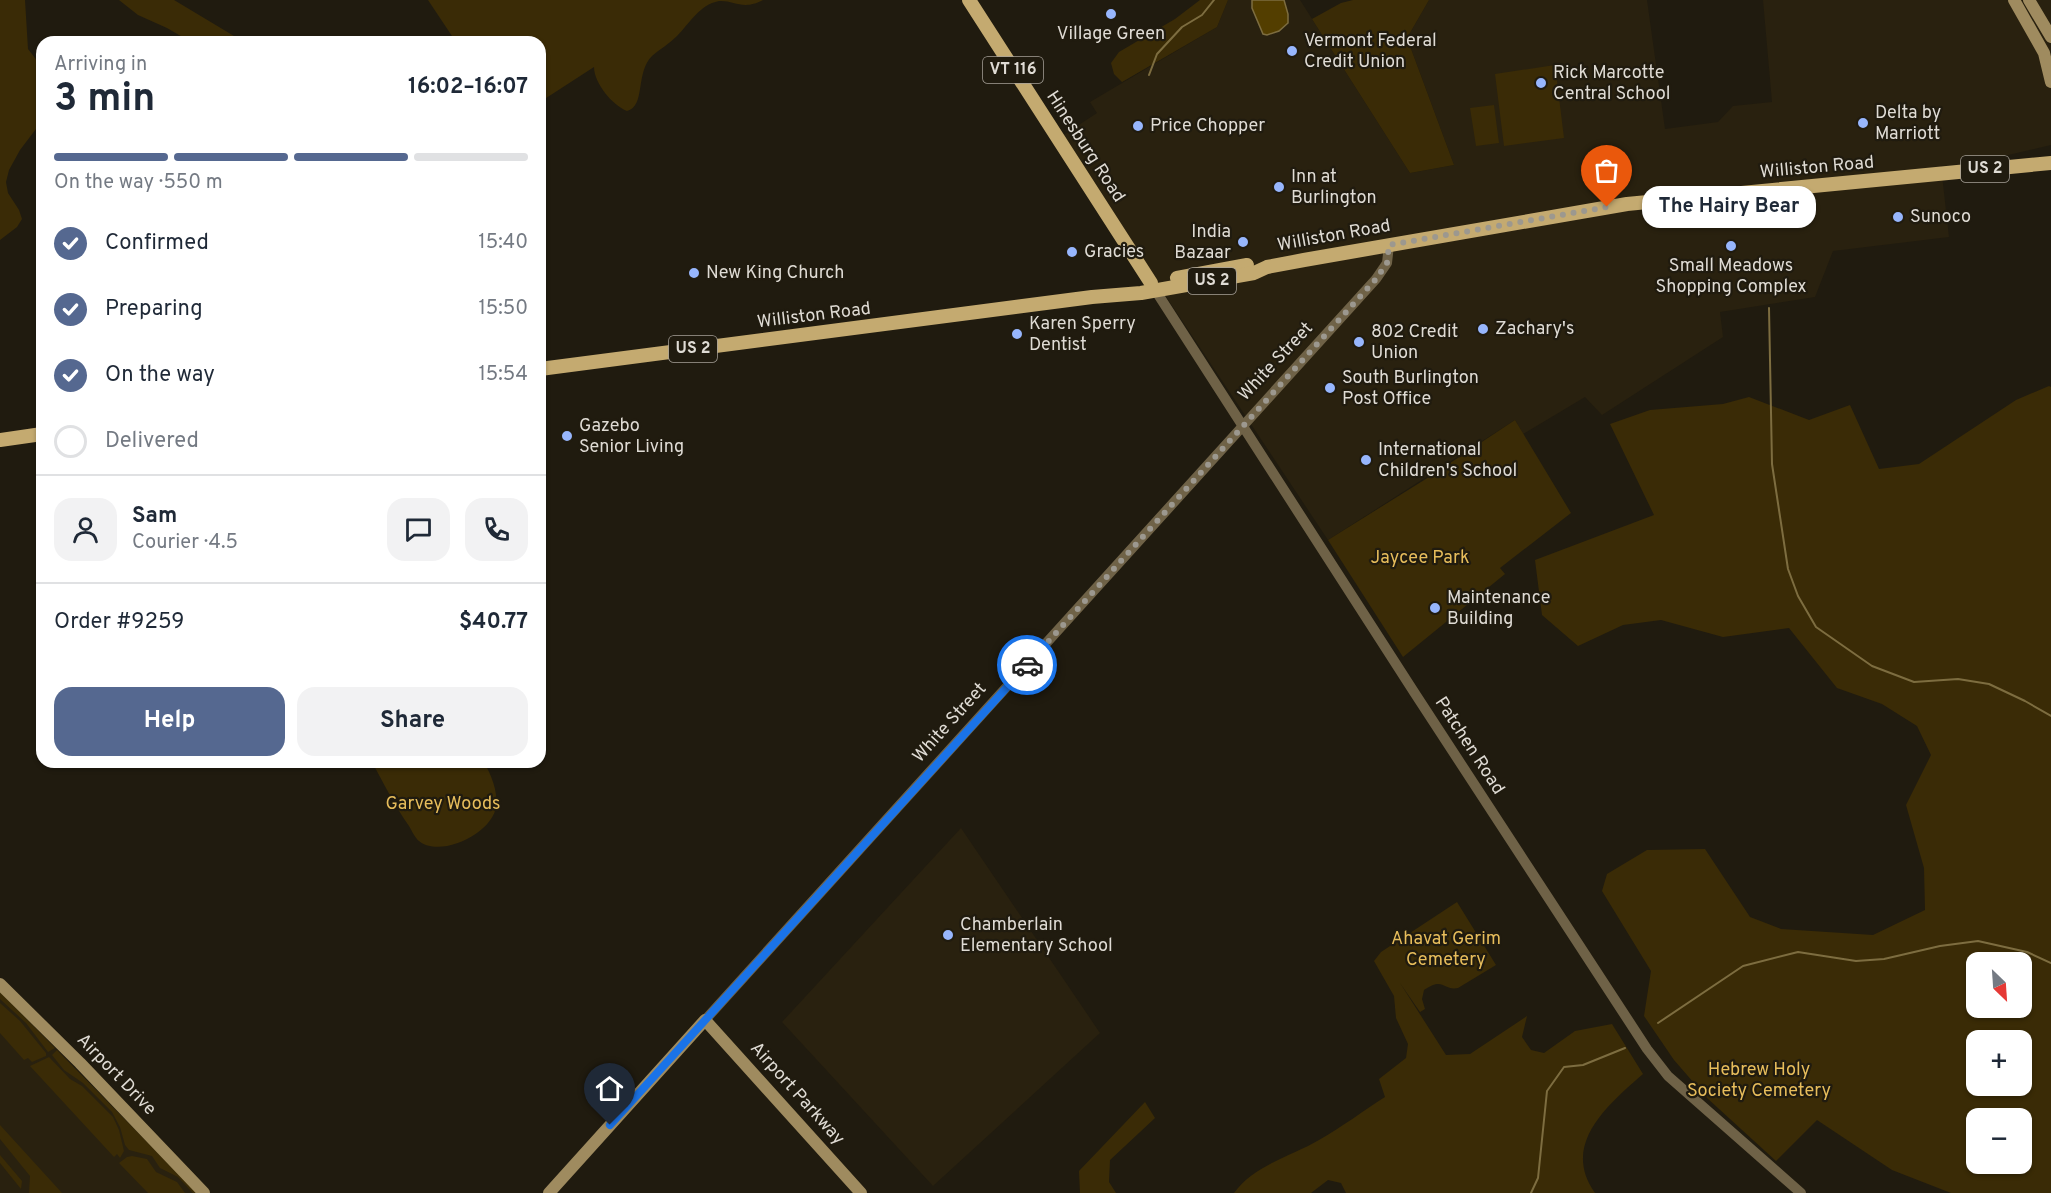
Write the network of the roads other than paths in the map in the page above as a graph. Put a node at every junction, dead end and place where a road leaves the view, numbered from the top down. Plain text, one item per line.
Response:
1 (969, 0) edge
2 (2014, 0) edge
3 (2029, 0) edge
4 (2051, 37) edge
5 (2039, 42) junction
6 (2051, 82) edge
7 (2051, 163) edge
8 (1389, 245) junction
9 (1153, 287) junction
10 (546, 368) edge
11 (1242, 425) junction
12 (36, 435) edge
13 (0, 440) edge
14 (0, 984) edge
15 (705, 1020) junction
16 (204, 1193) edge
17 (549, 1193) edge
18 (861, 1193) edge
19 (1801, 1193) edge

1 - 9 main road, Hinesburg Road / VT 116
2 - 5 main road
3 - 4 main road
4 - 5 main road
5 - 6 main road
7 - 8 main road, Williston Road / US 2
8 - 9 main road, Williston Road / US 2
8 - 11 street, White Street
9 - 10 main road, Williston Road / US 2
9 - 11 street, Patchen Road
11 - 15 street, White Street
11 - 19 street, Patchen Road
12 - 13 main road
14 - 16 main road, Airport Drive
15 - 17 main road, White Street
15 - 18 main road, Airport Parkway

